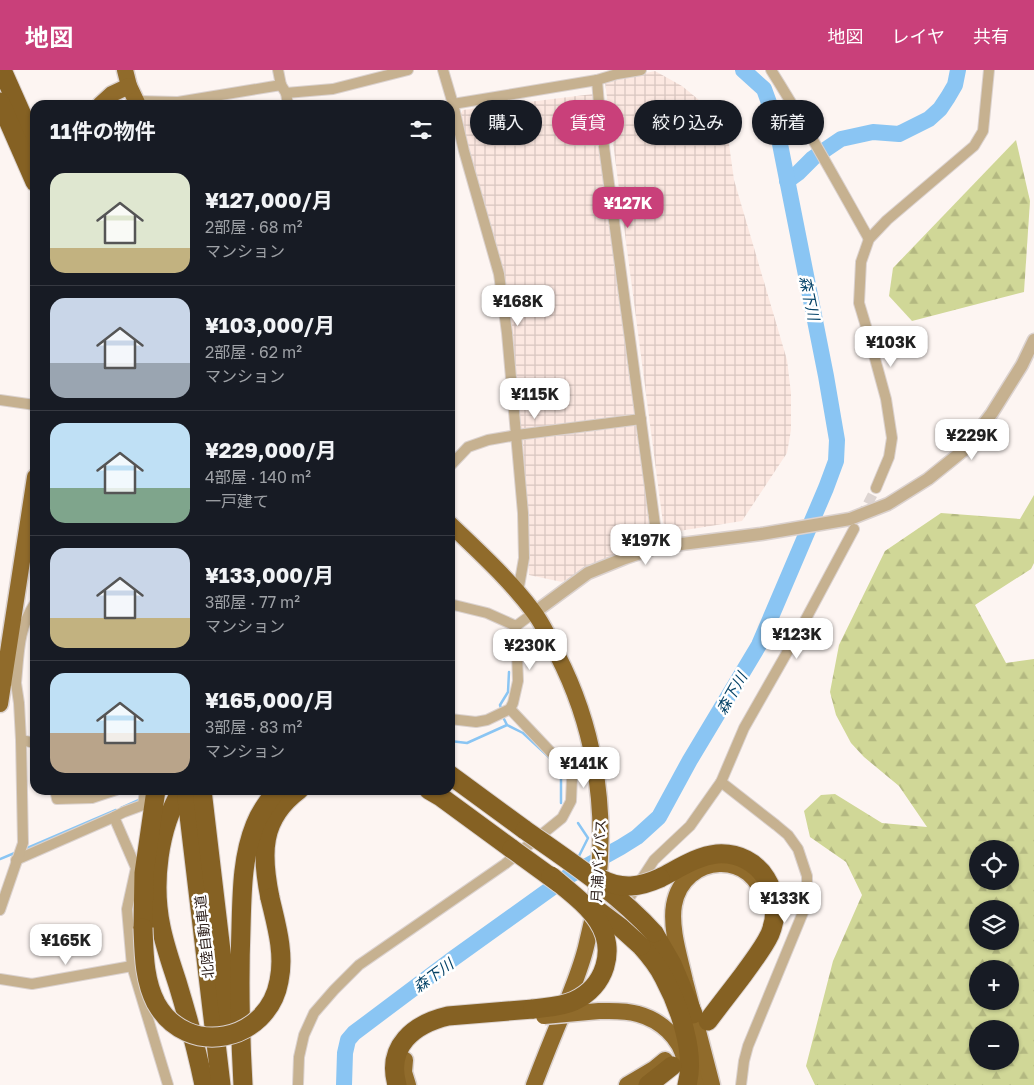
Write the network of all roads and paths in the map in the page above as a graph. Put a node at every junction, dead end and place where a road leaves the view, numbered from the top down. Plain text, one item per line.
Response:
1 (2, 70) edge
2 (278, 70) edge
3 (408, 70) edge
4 (443, 70) edge
5 (641, 70) edge
6 (771, 70) edge
7 (989, 70) edge
8 (127, 78) edge
9 (597, 80) junction
10 (283, 89) junction
11 (105, 100) edge
12 (137, 100) edge
13 (194, 100) edge
14 (286, 100) edge
15 (452, 100) edge
16 (0, 102) edge
17 (455, 104) edge
18 (455, 113) edge
19 (30, 133) edge
20 (30, 171) edge
21 (869, 239) junction
22 (1034, 340) edge
23 (0, 400) edge
24 (30, 404) edge
25 (641, 419) junction
26 (517, 435) junction
27 (455, 461) edge
28 (876, 488) tunnel mouth
29 (852, 524) junction
30 (455, 529) edge
31 (30, 540) edge
32 (658, 547) junction
33 (29, 553) edge
34 (518, 592) junction
35 (455, 605) edge
36 (30, 610) edge
37 (535, 612) junction
38 (516, 626) junction
39 (10, 679) junction
40 (0, 704) edge
41 (510, 708) junction
42 (455, 720) edge
43 (21, 740) junction
44 (30, 742) edge
45 (455, 779) edge
46 (721, 782) junction
47 (56, 795) edge
48 (79, 795) edge
49 (88, 795) edge
50 (101, 795) edge
51 (144, 795) edge
52 (155, 795) edge
53 (179, 795) edge
54 (187, 795) edge
55 (203, 795) edge
56 (273, 795) edge
57 (292, 795) edge
58 (438, 795) edge
59 (114, 817) junction
60 (18, 854) junction
61 (563, 857) junction
62 (551, 876) junction
63 (0, 910) edge
64 (594, 912) junction
65 (648, 940) junction
66 (132, 966) junction
67 (678, 976) junction
68 (0, 979) edge
69 (532, 1013) junction
70 (702, 1017) junction
71 (699, 1052) junction
72 (669, 1063) joint
73 (168, 1085) edge
74 (204, 1085) edge
75 (221, 1085) edge
76 (236, 1085) edge
77 (243, 1085) edge
78 (298, 1085) edge
79 (397, 1085) edge
80 (408, 1085) edge
81 (534, 1085) edge
82 (627, 1085) edge
83 (648, 1085) edge
84 (686, 1085) edge
85 (698, 1085) edge
86 (712, 1085) edge
87 (741, 1085) edge

1 - 19 highway
2 - 10 street
3 - 10 street
4 - 15 street
5 - 9 street
6 - 21 street
7 - 21 street
8 - 11 highway
8 - 12 highway
9 - 17 street
9 - 25 street
10 - 13 street
10 - 14 street
16 - 20 highway
18 - 26 street
21 - 28 street
22 - 29 street
23 - 24 street
25 - 26 street
25 - 32 street
26 - 27 street
26 - 34 street
29 - 32 street
29 - 46 street
30 - 34 highway, 月浦バイパス
31 - 33 highway
32 - 37 street
33 - 39 highway
34 - 37 highway, 月浦バイパス
35 - 38 street
36 - 39 street
37 - 38 street
37 - 64 highway, 月浦バイパス
38 - 41 street
39 - 40 highway
39 - 43 street
41 - 42 street
41 - 78 street
43 - 44 street
43 - 60 street
45 - 61 highway, bridge
46 - 64 street
46 - 87 street
47 - 48 street
49 - 50 street
51 - 59 street
52 - 57 highway, bridge
53 - 74 highway
54 - 75 highway, 北陸自動車道
55 - 76 highway, 北陸自動車道
56 - 77 highway
58 - 62 highway, bridge
59 - 60 street
59 - 66 street
60 - 63 street
61 - 65 highway, bridge
61 - 70 highway, bridge
62 - 65 highway, bridge
62 - 69 highway, bridge
64 - 81 highway, 月浦バイパス
65 - 67 highway
65 - 84 highway
66 - 68 street
66 - 73 street
67 - 70 highway
67 - 71 highway
69 - 79 highway
69 - 80 highway
69 - 84 highway, bridge
70 - 70 highway
70 - 71 highway
70 - 86 highway
71 - 85 highway
72 - 82 highway
72 - 83 highway

